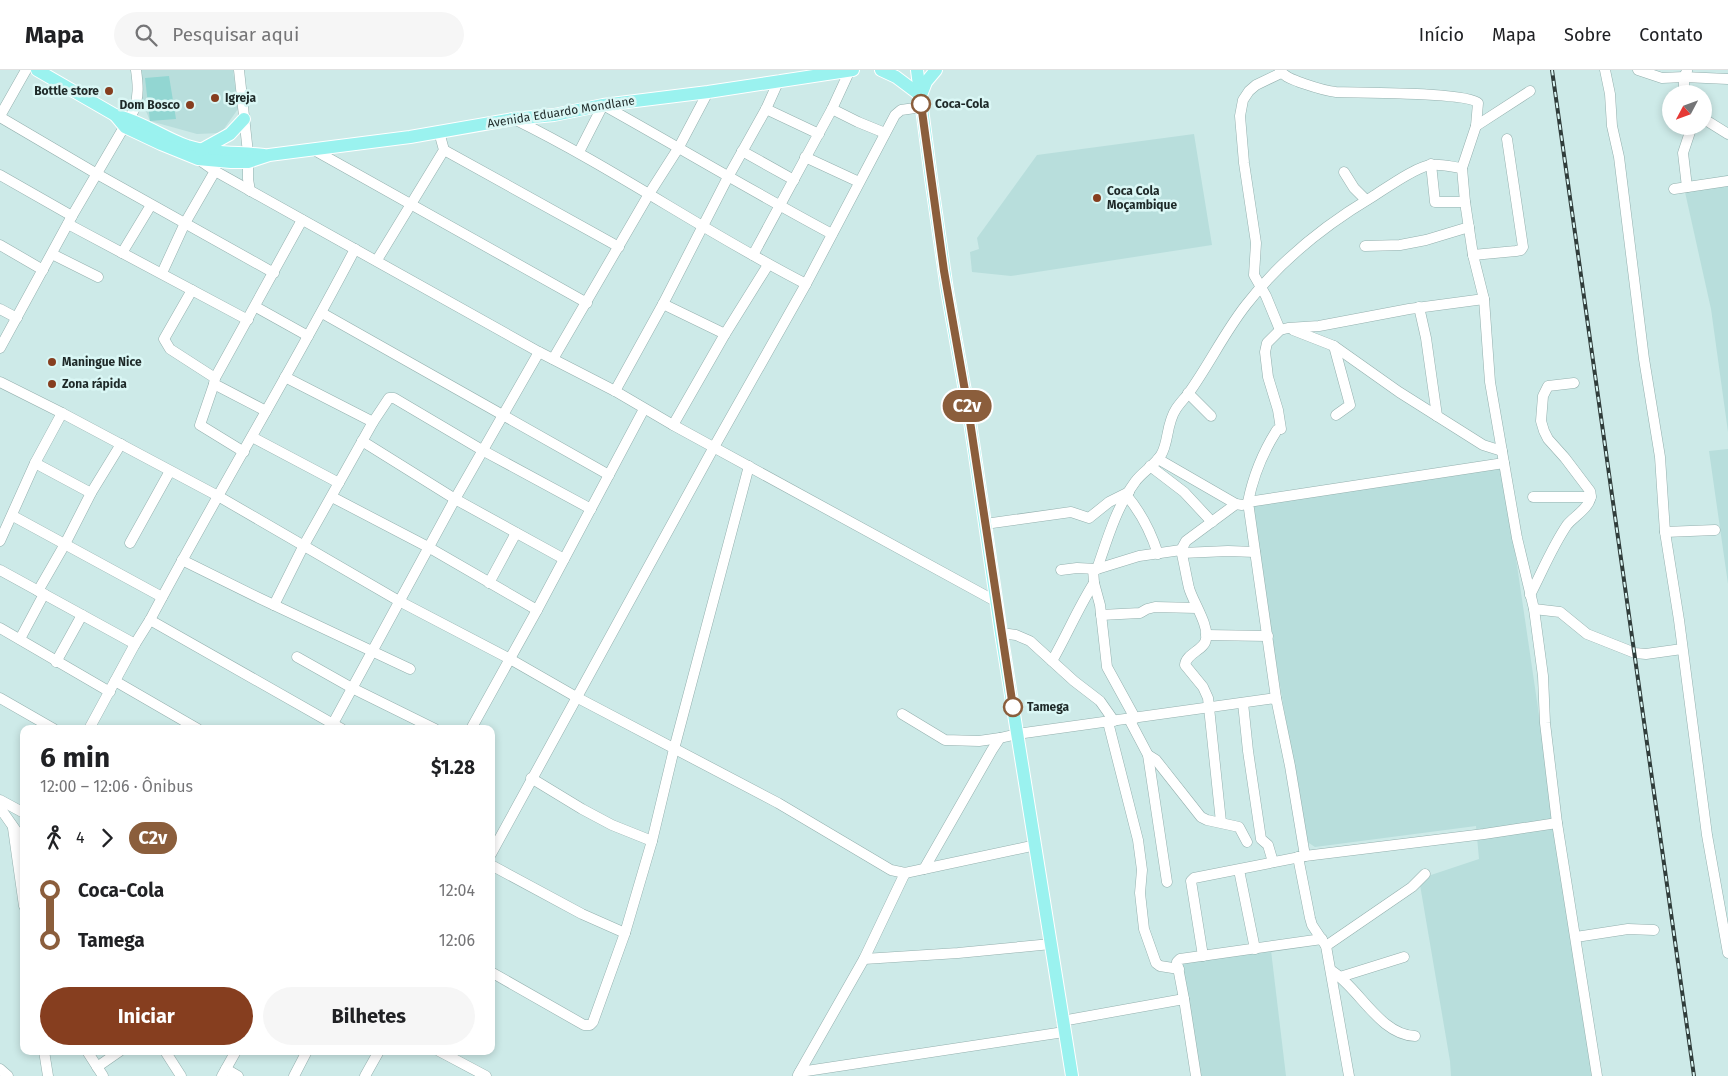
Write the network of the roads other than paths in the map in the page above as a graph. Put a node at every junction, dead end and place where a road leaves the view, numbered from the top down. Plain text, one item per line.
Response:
1 (26, 70) edge
2 (36, 70) edge
3 (136, 70) edge
4 (239, 70) edge
5 (851, 70) edge
6 (881, 70) edge
7 (917, 70) edge
8 (936, 70) edge
9 (1606, 70) edge
10 (1638, 70) edge
11 (1281, 72) edge
12 (1686, 73) edge
13 (1662, 74) edge
14 (1728, 79) edge
15 (779, 80) junction
16 (1530, 91) dead end
17 (708, 92) junction
18 (920, 100) junction
19 (603, 105) junction
20 (766, 109) junction
21 (832, 110) junction
22 (0, 117) edge
23 (244, 119) junction
24 (513, 119) junction
25 (127, 123) junction
26 (1712, 125) edge
27 (1476, 126) junction
28 (439, 132) junction
29 (885, 133) junction
30 (819, 134) junction
31 (1728, 134) edge
32 (1689, 135) edge
33 (1507, 139) dead end
34 (679, 147) junction
35 (314, 150) junction
36 (444, 150) junction
37 (742, 151) junction
38 (579, 152) junction
39 (200, 154) junction
40 (805, 157) junction
41 (248, 158) junction
42 (1431, 164) junction
43 (1462, 168) junction
44 (215, 171) junction
45 (1344, 172) dead end
46 (97, 174) junction
47 (0, 175) edge
48 (728, 177) junction
49 (794, 180) junction
50 (1728, 181) edge
51 (859, 182) junction
52 (1687, 187) junction
53 (1674, 189) dead end
54 (250, 190) junction
55 (649, 194) junction
56 (1366, 200) junction
57 (1465, 202) junction
58 (410, 204) junction
59 (152, 205) junction
60 (779, 206) junction
61 (70, 220) junction
62 (302, 220) junction
63 (185, 223) junction
64 (702, 225) junction
65 (1470, 227) junction
66 (832, 234) junction
67 (0, 246) edge
68 (1365, 246) dead end
69 (619, 247) junction
70 (355, 249) junction
71 (122, 252) junction
72 (52, 254) junction
73 (753, 255) junction
74 (1474, 255) junction
75 (377, 260) junction
76 (768, 265) junction
77 (43, 270) junction
78 (274, 272) junction
79 (162, 273) junction
80 (98, 277) dead end
81 (806, 284) junction
82 (1261, 287) junction
83 (192, 290) junction
84 (1484, 299) junction
85 (587, 303) junction
86 (663, 304) junction
87 (256, 307) junction
88 (1419, 308) junction
89 (0, 309) edge
90 (322, 313) junction
91 (17, 318) junction
92 (248, 320) junction
93 (1284, 329) junction
94 (725, 334) junction
95 (308, 336) junction
96 (1334, 346) junction
97 (0, 348) edge
98 (539, 352) junction
99 (553, 359) junction
100 (285, 376) junction
101 (214, 381) junction
102 (0, 382) edge
103 (1574, 383) dead end
104 (615, 392) junction
105 (1188, 393) junction
106 (644, 409) junction
107 (266, 411) junction
108 (62, 413) junction
109 (1336, 415) dead end
110 (502, 416) junction
111 (1211, 416) dead end
112 (1437, 416) junction
113 (373, 422) junction
114 (673, 425) junction
115 (252, 436) junction
116 (362, 442) junction
117 (120, 444) junction
118 (714, 447) junction
119 (482, 450) junction
120 (1502, 451) junction
121 (244, 452) junction
122 (1154, 462) junction
123 (1504, 463) junction
124 (35, 464) junction
125 (749, 466) junction
126 (170, 470) junction
127 (609, 475) junction
128 (339, 483) junction
129 (91, 493) junction
130 (1128, 494) junction
131 (218, 496) junction
132 (332, 497) junction
133 (1533, 497) dead end
134 (1591, 497) junction
135 (455, 499) junction
136 (1248, 503) junction
137 (1236, 504) junction
138 (590, 509) junction
139 (13, 516) junction
140 (1212, 522) junction
141 (985, 524) junction
142 (1715, 530) dead end
143 (1665, 532) junction
144 (516, 533) junction
145 (0, 541) edge
146 (130, 543) dead end
147 (65, 544) junction
148 (304, 546) junction
149 (428, 547) junction
150 (1182, 551) junction
151 (1255, 552) junction
152 (1158, 554) junction
153 (564, 559) junction
154 (182, 560) junction
155 (1095, 569) junction
156 (0, 570) edge
157 (1061, 570) dead end
158 (490, 583) junction
159 (1094, 583) junction
160 (41, 592) junction
161 (1530, 595) junction
162 (162, 597) junction
163 (399, 601) junction
164 (997, 602) junction
165 (274, 605) junction
166 (1197, 608) junction
167 (1534, 609) junction
168 (537, 610) junction
169 (82, 615) junction
170 (1101, 615) junction
171 (150, 620) junction
172 (0, 628) edge
173 (1002, 633) junction
174 (1206, 635) junction
175 (1268, 636) junction
176 (20, 639) junction
177 (135, 644) junction
178 (1682, 649) junction
179 (372, 651) junction
180 (297, 657) dead end
181 (510, 659) junction
182 (1052, 661) junction
183 (56, 662) junction
184 (410, 669) dead end
185 (115, 682) junction
186 (352, 688) junction
187 (110, 692) junction
188 (0, 698) edge
189 (578, 698) junction
190 (1276, 698) junction
191 (1243, 703) junction
192 (1209, 707) junction
193 (902, 714) dead end
194 (1132, 718) junction
195 (1111, 721) junction
196 (47, 725) edge
197 (91, 725) edge
198 (191, 725) edge
199 (332, 725) edge
200 (336, 725) edge
201 (425, 725) edge
202 (473, 725) edge
203 (1018, 734) junction
204 (1000, 738) junction
205 (674, 749) junction
206 (1148, 756) junction
207 (531, 778) junction
208 (0, 800) edge
209 (0, 808) edge
210 (20, 811) edge
211 (1221, 822) junction
212 (1557, 823) junction
213 (13, 828) junction
214 (20, 837) edge
215 (652, 841) junction
216 (1247, 842) dead end
217 (1036, 845) junction
218 (495, 846) edge
219 (1301, 857) junction
220 (1273, 862) junction
221 (495, 867) edge
222 (924, 869) junction
223 (1240, 870) junction
224 (905, 873) junction
225 (1425, 874) dead end
226 (20, 878) edge
227 (1167, 882) dead end
228 (1654, 930) dead end
229 (625, 933) junction
230 (1576, 937) junction
231 (1324, 943) junction
232 (1051, 944) junction
233 (1255, 949) junction
234 (1728, 953) edge
235 (1203, 956) junction
236 (1404, 957) dead end
237 (864, 960) junction
238 (1179, 969) junction
239 (495, 974) edge
240 (1336, 974) junction
241 (1184, 999) junction
242 (1063, 1027) junction
243 (1415, 1036) dead end
244 (45, 1055) edge
245 (89, 1055) edge
246 (116, 1055) edge
247 (169, 1055) edge
248 (234, 1055) edge
249 (305, 1055) edge
250 (377, 1055) edge
251 (447, 1055) edge
252 (0, 1070) edge
253 (224, 1072) edge
254 (99, 1073) edge
255 (799, 1074) edge
256 (8, 1076) edge
257 (48, 1076) edge
258 (181, 1076) edge
259 (238, 1076) edge
260 (294, 1076) edge
261 (365, 1076) edge
262 (486, 1076) edge
263 (1072, 1076) edge
264 (1196, 1076) edge
265 (1350, 1076) edge
266 (1597, 1076) edge

1 - 22 street
2 - 25 main road, Avenida Eduardo Mondlane
3 - 25 street
4 - 23 street
5 - 15 main road, Avenida Eduardo Mondlane
5 - 21 street
6 - 18 main road
7 - 18 main road
8 - 18 main road
9 - 143 street
10 - 13 street
11 - 27 street
11 - 82 street
12 - 13 street
12 - 14 street
15 - 17 main road, Avenida Eduardo Mondlane
15 - 20 street
16 - 27 street
17 - 19 main road, Avenida Eduardo Mondlane
17 - 34 street
18 - 29 street
18 - 141 main road
19 - 24 main road, Avenida Eduardo Mondlane
19 - 34 street
19 - 38 street
20 - 30 street
20 - 37 street
21 - 29 street
21 - 30 street
22 - 46 street
23 - 39 main road
23 - 41 street
24 - 28 main road, Avenida Eduardo Mondlane
24 - 38 street
25 - 39 main road, Avenida Eduardo Mondlane
25 - 46 street
26 - 31 street
27 - 43 street
28 - 35 main road, Avenida Eduardo Mondlane
28 - 36 street
29 - 51 street
30 - 40 street
32 - 52 street
33 - 74 street
34 - 48 street
34 - 55 street
35 - 41 main road, Avenida Eduardo Mondlane
35 - 58 street
36 - 58 street
36 - 69 street
37 - 48 street
37 - 49 street
38 - 55 street
39 - 41 main road, Avenida Eduardo Mondlane
39 - 44 street
40 - 49 street
40 - 51 street
41 - 54 street
42 - 43 street
42 - 56 street
42 - 57 street
43 - 57 street
44 - 54 street
44 - 63 street
45 - 56 street
46 - 59 street
46 - 61 street
47 - 61 street
48 - 60 street
48 - 64 street
49 - 60 street
50 - 52 street
51 - 66 street
52 - 53 street
54 - 62 street
55 - 64 street
55 - 69 street
56 - 82 street
57 - 65 street
58 - 75 street
58 - 85 street
59 - 63 street
59 - 71 street
60 - 66 street
60 - 73 street
61 - 71 street
61 - 72 street
62 - 70 street
62 - 78 street
63 - 78 street
63 - 79 street
64 - 73 street
64 - 86 street
65 - 68 street
65 - 74 street
66 - 81 street
67 - 77 street
69 - 85 street
70 - 75 street
70 - 90 street
71 - 79 street
72 - 77 street
72 - 80 street
73 - 76 street
74 - 84 street
75 - 98 street
76 - 81 street
76 - 94 street
77 - 91 street
78 - 87 street
79 - 83 street
81 - 118 street
82 - 93 street
82 - 105 street
83 - 92 street
83 - 101 street
84 - 88 street
84 - 120 street
85 - 99 street
86 - 94 street
86 - 104 street
87 - 92 street
87 - 95 street
88 - 93 street
88 - 112 street
89 - 91 street
90 - 95 street
90 - 110 street
91 - 97 street
92 - 101 street
93 - 96 street
93 - 136 street
94 - 114 street
95 - 100 street
96 - 109 street
96 - 112 street
98 - 99 street
98 - 110 street
99 - 104 street
100 - 107 street
100 - 113 street
101 - 107 street
101 - 121 street
102 - 108 street
103 - 134 street
104 - 106 street
105 - 111 street
105 - 122 street
106 - 114 street
106 - 127 street
107 - 115 street
108 - 117 street
108 - 124 street
110 - 119 street
110 - 127 street
112 - 120 street
113 - 116 street
113 - 119 street
114 - 118 street
115 - 121 street
115 - 128 street
116 - 128 street
116 - 135 street
117 - 126 street
117 - 129 street
118 - 125 street
118 - 189 street
119 - 135 street
119 - 138 street
120 - 123 street
121 - 131 street
122 - 130 street
122 - 137 street
122 - 140 street
123 - 136 street
123 - 161 street
124 - 129 street
124 - 139 street
125 - 164 street
125 - 205 street
126 - 131 street
126 - 146 street
127 - 138 street
128 - 132 street
129 - 147 street
130 - 141 street
130 - 152 street
130 - 155 street
131 - 148 street
131 - 154 street
132 - 148 street
132 - 149 street
133 - 134 street
134 - 161 street
135 - 144 street
135 - 149 street
136 - 137 street
136 - 151 street
137 - 140 street
138 - 153 street
139 - 145 street
139 - 147 street
140 - 150 street
141 - 164 main road
142 - 143 street
143 - 178 street
144 - 153 street
144 - 158 street
147 - 160 street
147 - 162 street
148 - 163 street
148 - 165 street
149 - 158 street
149 - 163 street
150 - 151 street
150 - 152 street
150 - 166 street
151 - 175 street
152 - 155 street
153 - 168 street
154 - 162 street
154 - 165 street
155 - 157 street
155 - 159 street
156 - 160 street
158 - 168 street
159 - 170 street
159 - 182 street
160 - 169 street
160 - 176 street
161 - 167 street
162 - 171 street
163 - 179 street
163 - 181 street
164 - 173 main road
165 - 179 street
166 - 170 street
166 - 174 street
167 - 178 street
167 - 212 street
168 - 181 street
169 - 177 street
169 - 183 street
170 - 194 street
171 - 177 street
171 - 199 street
172 - 176 street
173 - 182 street
173 - 203 main road
174 - 175 street
174 - 192 street
175 - 190 street
176 - 183 street
177 - 185 street
178 - 234 street
179 - 184 street
179 - 186 street
180 - 186 street
181 - 189 street
181 - 202 street
182 - 195 street
183 - 187 street
185 - 187 street
185 - 198 street
186 - 200 street
186 - 201 street
187 - 197 street
188 - 196 street
189 - 205 street
189 - 207 street
190 - 191 street
190 - 219 street
191 - 192 street
191 - 220 street
192 - 194 street
192 - 211 street
193 - 204 street
194 - 195 street
194 - 206 street
195 - 203 street
195 - 238 street
203 - 204 street
203 - 217 main road
204 - 222 street
205 - 215 street
205 - 224 street
206 - 211 street
206 - 227 street
207 - 215 street
207 - 218 street
208 - 210 street
209 - 213 street
211 - 216 street
212 - 219 street
212 - 230 street
213 - 214 street
213 - 226 street
215 - 229 street
217 - 222 street
217 - 232 main road
219 - 220 street
219 - 231 street
220 - 223 street
221 - 229 street
222 - 224 street
223 - 233 street
223 - 235 street
224 - 237 street
225 - 231 street
228 - 230 street
229 - 239 street
230 - 266 street
231 - 233 street
231 - 240 street
232 - 237 street
232 - 242 main road
233 - 235 street
235 - 238 street
236 - 240 street
237 - 255 street
238 - 241 street
240 - 243 street
240 - 265 street
241 - 242 street
241 - 264 street
242 - 255 street
242 - 263 main road
244 - 257 street
245 - 254 street
246 - 254 street
247 - 258 street
248 - 253 street
249 - 260 street
250 - 261 street
251 - 262 street
252 - 256 street
253 - 259 street

